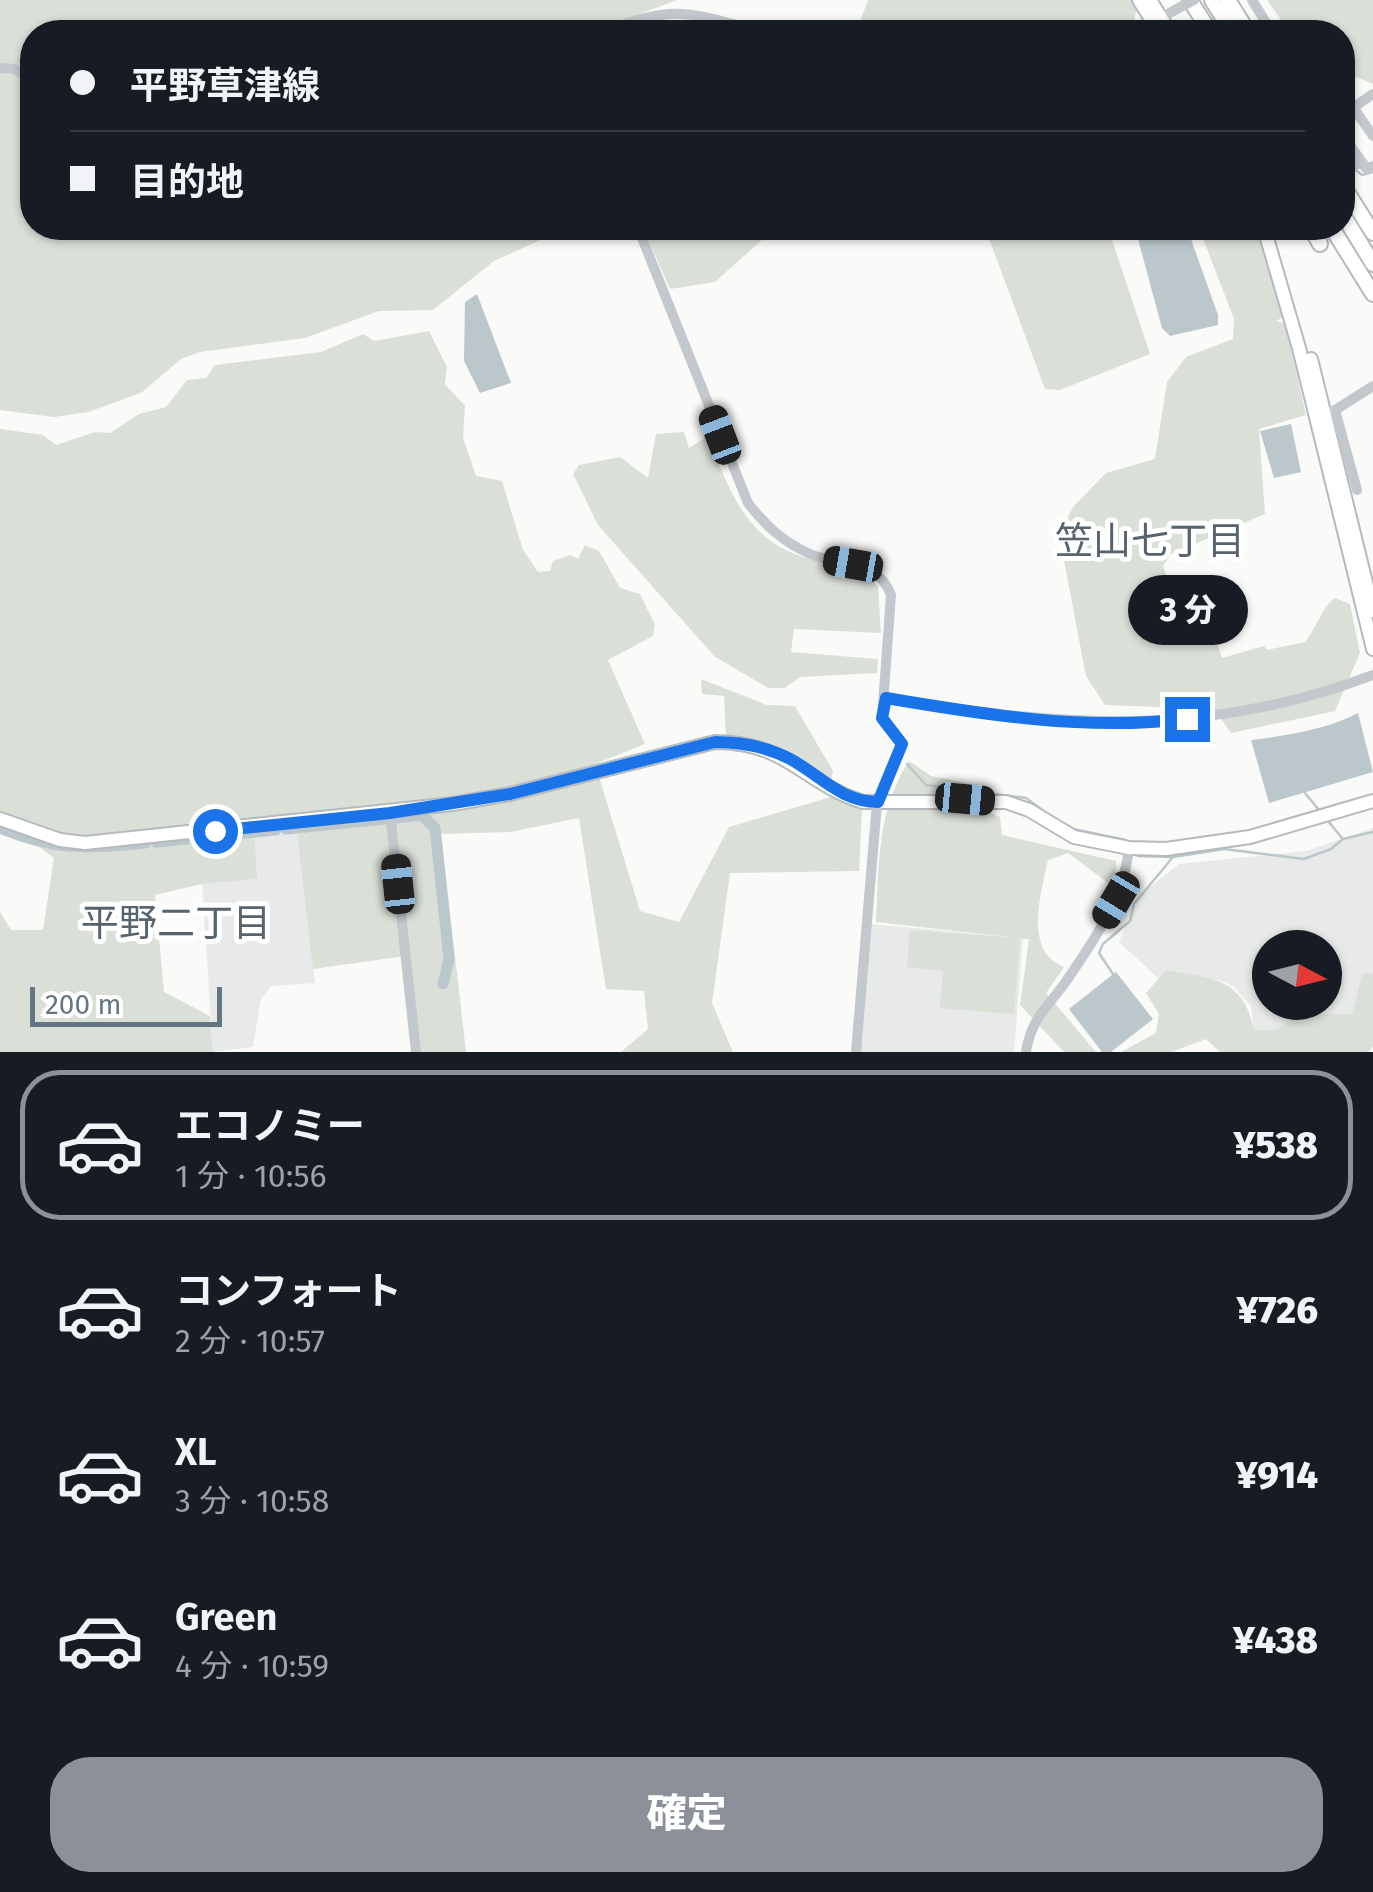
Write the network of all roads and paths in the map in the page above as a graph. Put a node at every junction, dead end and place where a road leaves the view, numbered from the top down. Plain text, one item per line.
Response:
1 (1139, 0) edge
2 (1192, 0) edge
3 (631, 20) edge
4 (710, 20) edge
5 (1161, 20) edge
6 (1163, 20) edge
7 (1355, 109) edge
8 (1373, 136) edge
9 (1355, 205) edge
10 (1355, 234) edge
11 (1373, 234) edge
12 (643, 240) edge
13 (1268, 240) edge
14 (1275, 240) edge
15 (1318, 240) edge
16 (1339, 240) edge
17 (1320, 244) dead end
18 (1373, 264) edge
19 (1373, 294) edge
20 (1373, 386) edge
21 (1326, 415) junction
22 (1358, 490) dead end
23 (1373, 611) edge
24 (1373, 648) edge
25 (1373, 675) edge
26 (886, 698) junction
27 (1373, 801) edge
28 (878, 802) junction
29 (390, 813) junction
30 (0, 819) edge
31 (1129, 848) junction
32 (416, 1052) edge
33 (856, 1052) edge
34 (1026, 1052) edge

1 - 5 main road
2 - 6 street, bridge
3 - 4 street
7 - 8 street
9 - 11 highway
10 - 18 highway
12 - 26 street
13 - 21 main road
14 - 21 main road
15 - 17 highway
16 - 19 highway
20 - 21 street
21 - 22 street
21 - 23 main road
21 - 24 main road
25 - 26 street
26 - 28 street
27 - 31 main road
28 - 29 main road
28 - 31 main road
28 - 33 street
29 - 30 main road
29 - 32 street
31 - 34 street

